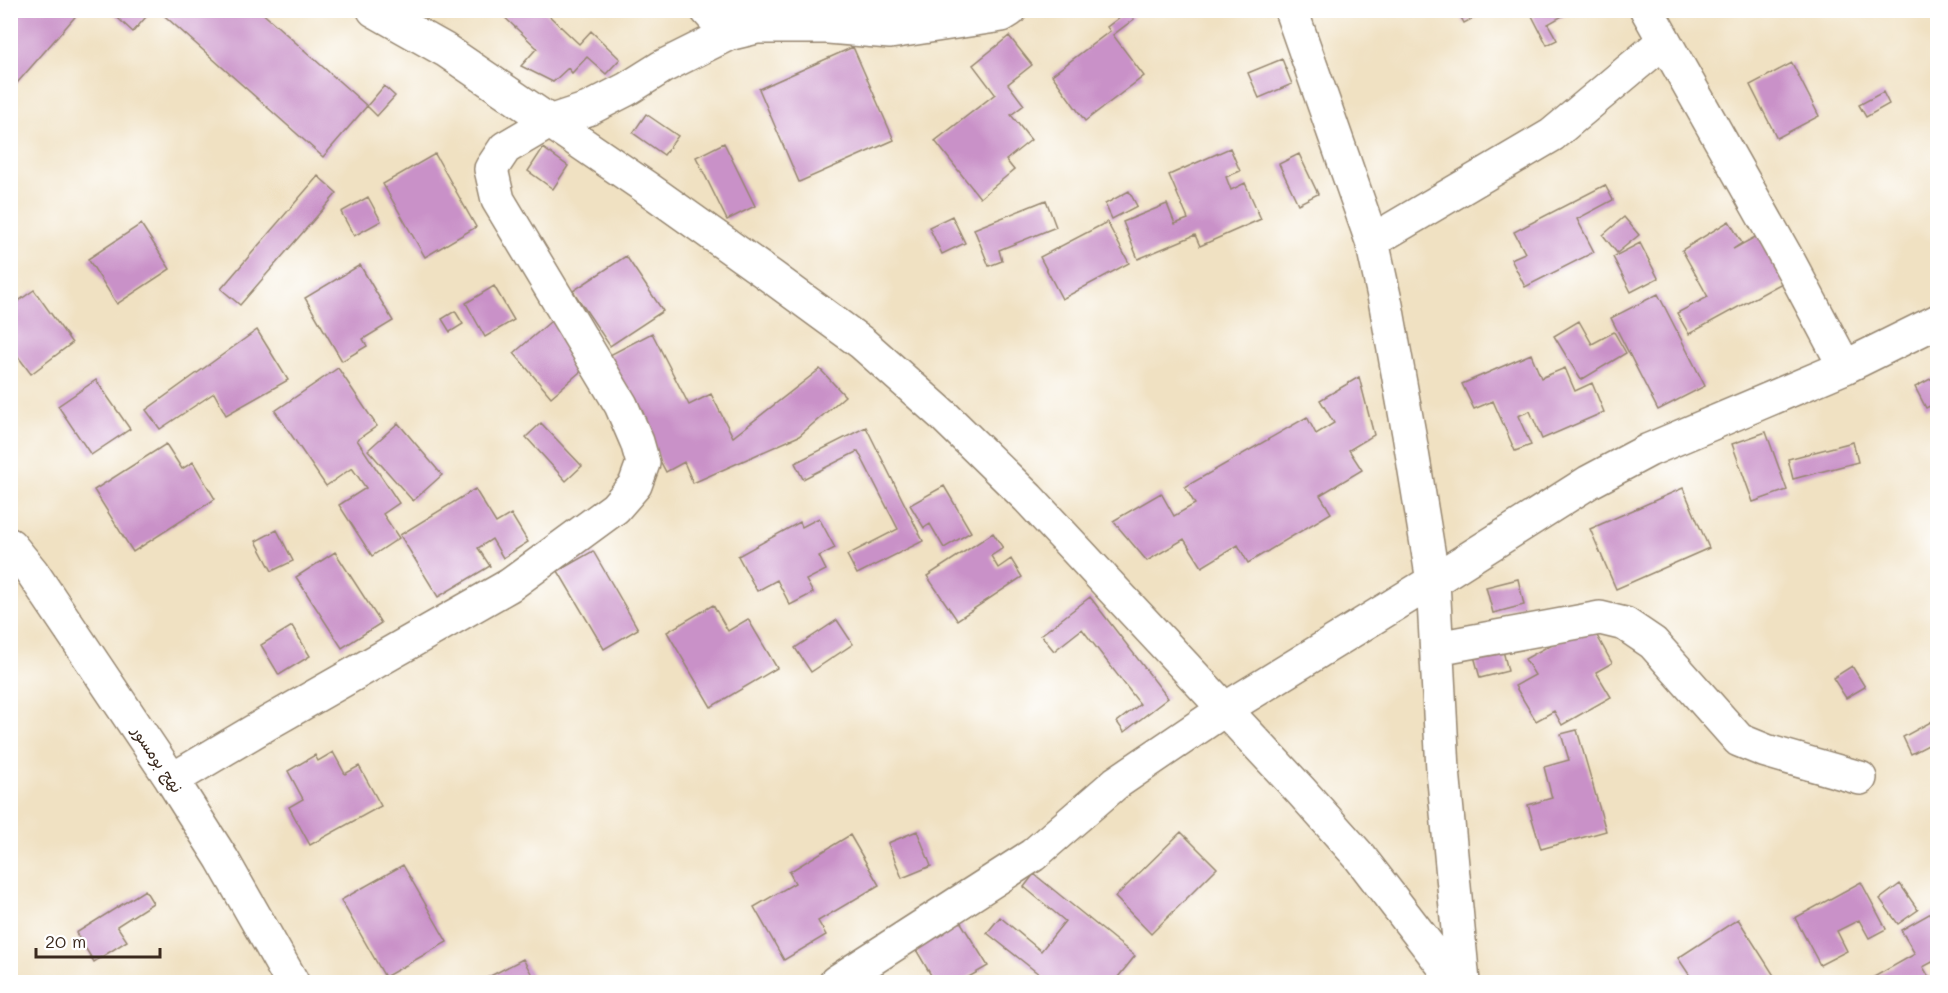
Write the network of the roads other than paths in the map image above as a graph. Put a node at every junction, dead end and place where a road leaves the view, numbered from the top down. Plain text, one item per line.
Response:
1 (374, 10) edge
2 (1010, 10) edge
3 (1291, 10) edge
4 (1647, 10) edge
5 (718, 22) edge
6 (1664, 41) junction
7 (549, 122) junction
8 (1372, 241) junction
9 (1938, 321) edge
10 (1845, 367) junction
11 (10, 545) edge
12 (1433, 581) junction
13 (1437, 648) junction
14 (1226, 709) junction
15 (1860, 778) dead end
16 (172, 780) junction
17 (292, 982) edge
18 (836, 982) edge
19 (1456, 982) edge
20 (1463, 982) edge

1 - 7 street
2 - 5 street
3 - 8 street
4 - 6 street
5 - 7 street
6 - 8 street
6 - 10 street
7 - 14 street
7 - 16 street
8 - 12 street
9 - 10 street
10 - 12 street
11 - 16 street, نهج بومسور
12 - 13 street
12 - 14 street
13 - 15 street
13 - 20 street
14 - 18 street
14 - 19 street
16 - 17 street, نهج بومسور

